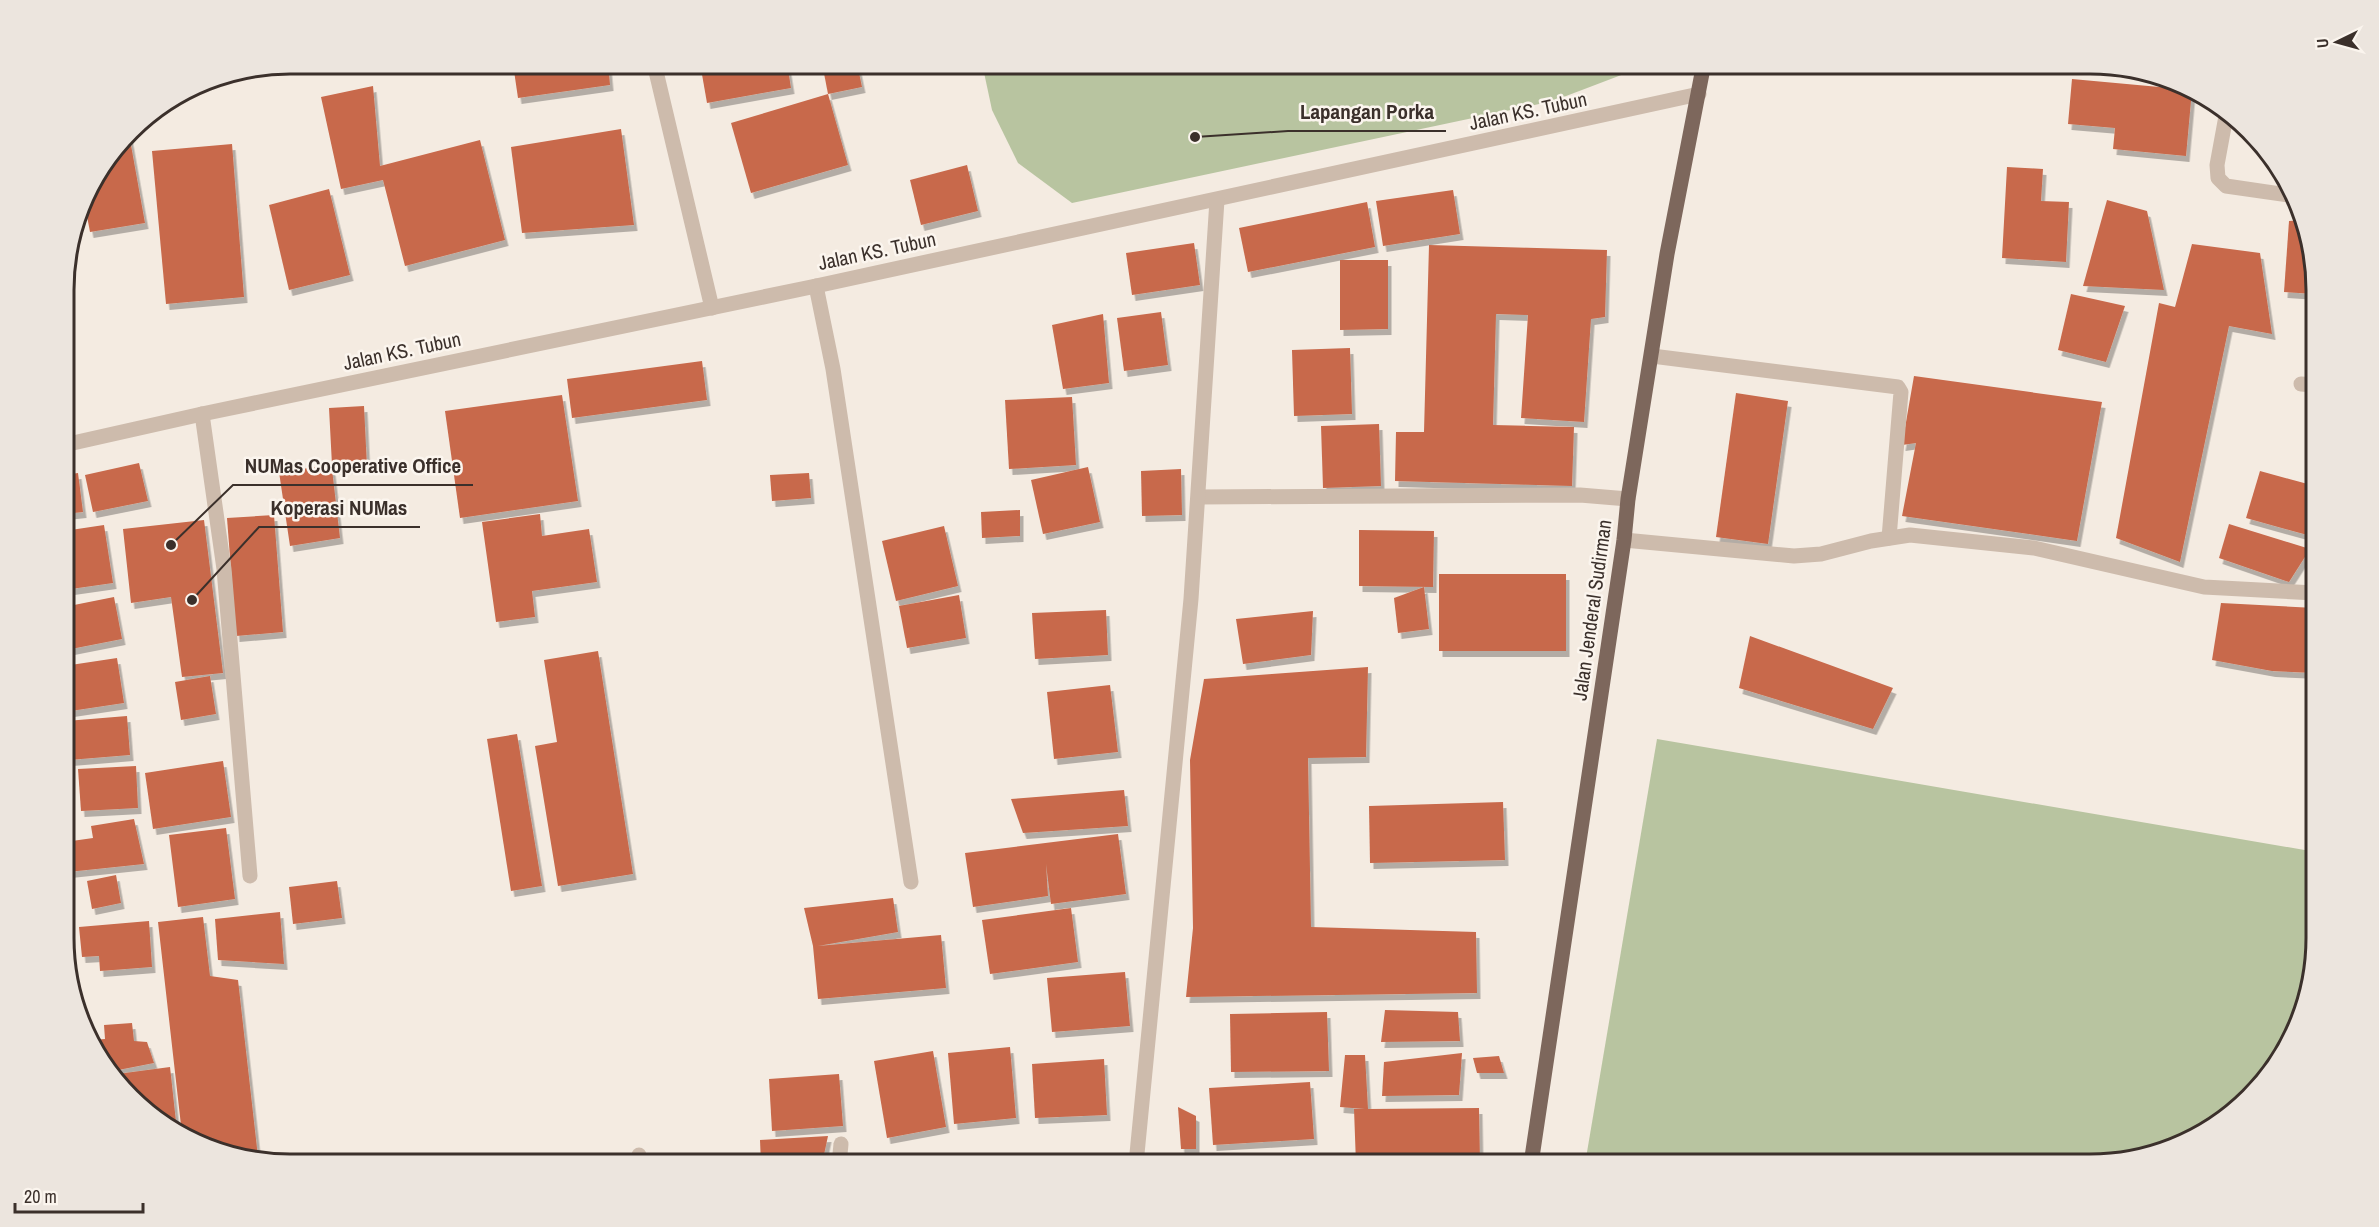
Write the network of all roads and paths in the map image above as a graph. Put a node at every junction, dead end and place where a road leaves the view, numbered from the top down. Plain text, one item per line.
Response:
1 (657, 74) edge
2 (1702, 74) edge
3 (1699, 94) junction
4 (2225, 121) edge
5 (2283, 194) edge
6 (1217, 200) junction
7 (816, 286) junction
8 (712, 308) junction
9 (1652, 356) junction
10 (201, 414) junction
11 (74, 443) edge
12 (1199, 497) junction
13 (1628, 499) junction
14 (1889, 538) junction
15 (1624, 540) junction
16 (2306, 592) edge
17 (250, 876) dead end
18 (911, 882) dead end
19 (841, 1144) dead end
20 (840, 1154) edge
21 (1137, 1154) edge
22 (1532, 1154) edge

1 - 8 street
2 - 3 main road, Jalan Jenderal Sudirman
3 - 6 street, Jalan KS. Tubun
3 - 9 main road, Jalan Jenderal Sudirman
4 - 5 street
6 - 7 street, Jalan KS. Tubun
6 - 12 street
7 - 8 street, Jalan KS. Tubun
7 - 18 street
8 - 10 street, Jalan KS. Tubun
9 - 13 main road, Jalan Jenderal Sudirman
9 - 14 street
10 - 11 street, Jalan KS. Tubun
10 - 17 street
12 - 13 street
12 - 21 street
13 - 15 main road, Jalan Jenderal Sudirman
14 - 15 street
14 - 16 street
15 - 22 main road, Jalan Jenderal Sudirman
19 - 20 street

